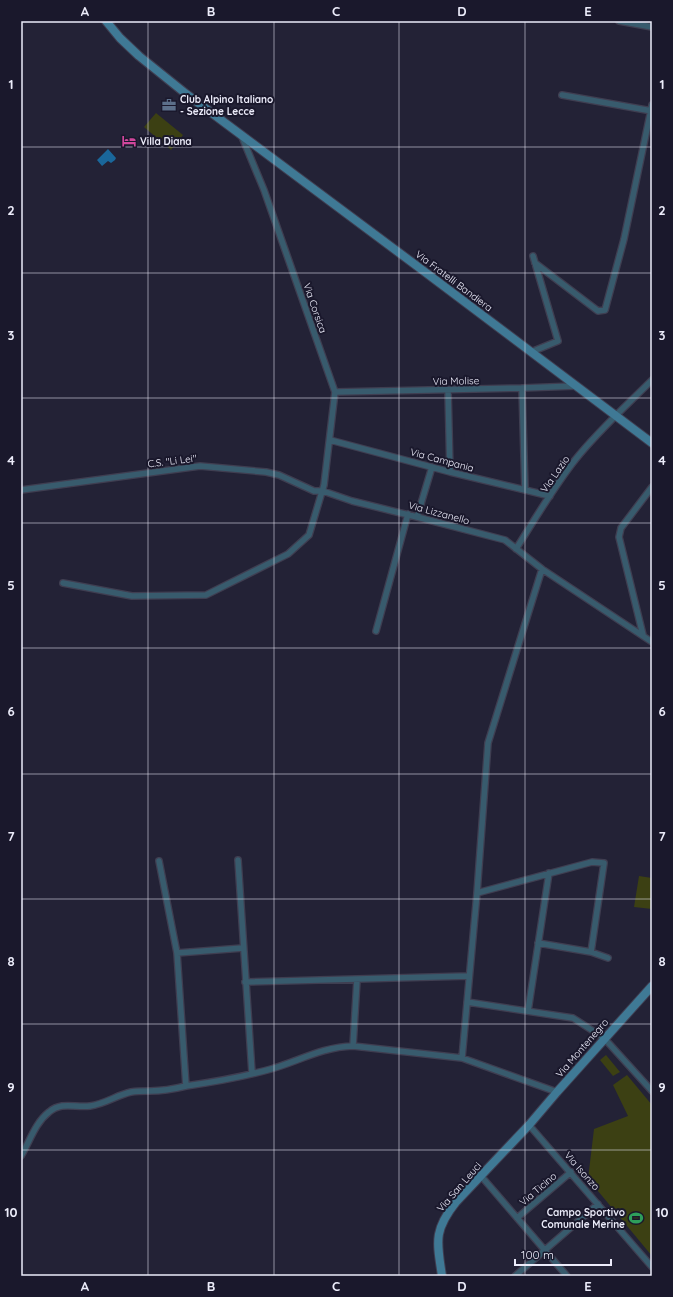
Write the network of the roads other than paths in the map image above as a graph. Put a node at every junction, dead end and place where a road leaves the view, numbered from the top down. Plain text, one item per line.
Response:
1 (106, 21) edge
2 (619, 21) edge
3 (652, 27) edge
4 (562, 95) dead end
5 (652, 104) edge
6 (651, 111) edge
7 (242, 136) junction
8 (533, 256) dead end
9 (535, 263) junction
10 (531, 352) junction
11 (652, 380) edge
12 (576, 386) junction
13 (522, 388) junction
14 (448, 390) junction
15 (335, 392) junction
16 (616, 416) junction
17 (330, 440) junction
18 (652, 444) edge
19 (432, 467) junction
20 (450, 472) junction
21 (652, 487) edge
22 (21, 490) edge
23 (525, 490) junction
24 (323, 491) junction
25 (550, 496) junction
26 (408, 514) junction
27 (417, 516) junction
28 (516, 549) junction
29 (542, 569) junction
30 (63, 583) dead end
31 (376, 631) dead end
32 (643, 635) junction
33 (652, 642) edge
34 (238, 860) dead end
35 (159, 861) dead end
36 (549, 873) junction
37 (477, 893) junction
38 (538, 943) junction
39 (243, 948) junction
40 (591, 952) junction
41 (176, 953) junction
42 (608, 958) dead end
43 (468, 976) junction
44 (357, 980) junction
45 (245, 982) junction
46 (652, 986) edge
47 (467, 1002) junction
48 (528, 1011) junction
49 (604, 1038) junction
50 (353, 1046) junction
51 (462, 1058) junction
52 (252, 1073) junction
53 (186, 1086) junction
54 (652, 1091) edge
55 (557, 1092) junction
56 (529, 1125) junction
57 (21, 1156) edge
58 (571, 1172) junction
59 (481, 1176) junction
60 (598, 1204) junction
61 (517, 1218) junction
62 (545, 1250) junction
63 (652, 1266) edge
64 (442, 1276) edge
65 (515, 1276) edge
66 (567, 1276) edge

1 - 7 street, Via Fratelli Bandiera
2 - 3 street
4 - 6 street
5 - 6 street
6 - 9 street
7 - 10 street, Via Fratelli Bandiera
7 - 15 street, Via Corsica
8 - 9 street
9 - 10 street
10 - 12 street, Via Fratelli Bandiera
11 - 16 street, Via Lazio
12 - 13 street, Via Molise
12 - 16 street, Via Fratelli Bandiera
13 - 14 street, Via Molise
13 - 23 street
14 - 15 street, Via Molise
14 - 20 street
15 - 17 street, Via Corsica
16 - 18 street, Via Fratelli Bandiera
16 - 25 street, Via Lazio
17 - 19 street, Via Campania
17 - 24 street, Via Corsica
19 - 20 street, Via Campania
19 - 27 street
20 - 23 street, Via Campania
21 - 32 street
22 - 24 street, C.S. "Li Lei"
23 - 25 street, Via Campania
24 - 26 street, Via Lizzanello
24 - 30 street, Via Corsica
25 - 28 street, Via Lazio
26 - 27 street, Via Lizzanello
26 - 31 street
27 - 28 street, Via Lizzanello
28 - 29 street, Via Lizzanello
29 - 32 street, Via Lizzanello
29 - 37 street
32 - 33 street, Via Lizzanello
34 - 39 street
35 - 41 street
36 - 37 street
36 - 38 street
36 - 40 street
37 - 43 street
38 - 40 street
38 - 48 street
39 - 41 street
39 - 45 street
40 - 42 street
41 - 53 street
43 - 44 street
43 - 47 street
44 - 45 street
44 - 50 street
45 - 52 street
46 - 49 street, Via Montenegro
47 - 48 street
47 - 51 street
48 - 49 street
49 - 54 street
49 - 55 street, Via Montenegro
50 - 51 street
50 - 52 street
51 - 55 street
52 - 53 street
53 - 57 street
55 - 56 street, Via Montenegro
56 - 58 street, Via Isonzo
56 - 59 street, Via San Leuci
58 - 60 street, Via Isonzo
58 - 61 street, Via Ticino
59 - 61 street
59 - 64 street, Via San Leuci
60 - 62 street
60 - 63 street, Via Isonzo
61 - 62 street
62 - 65 street
62 - 66 street

